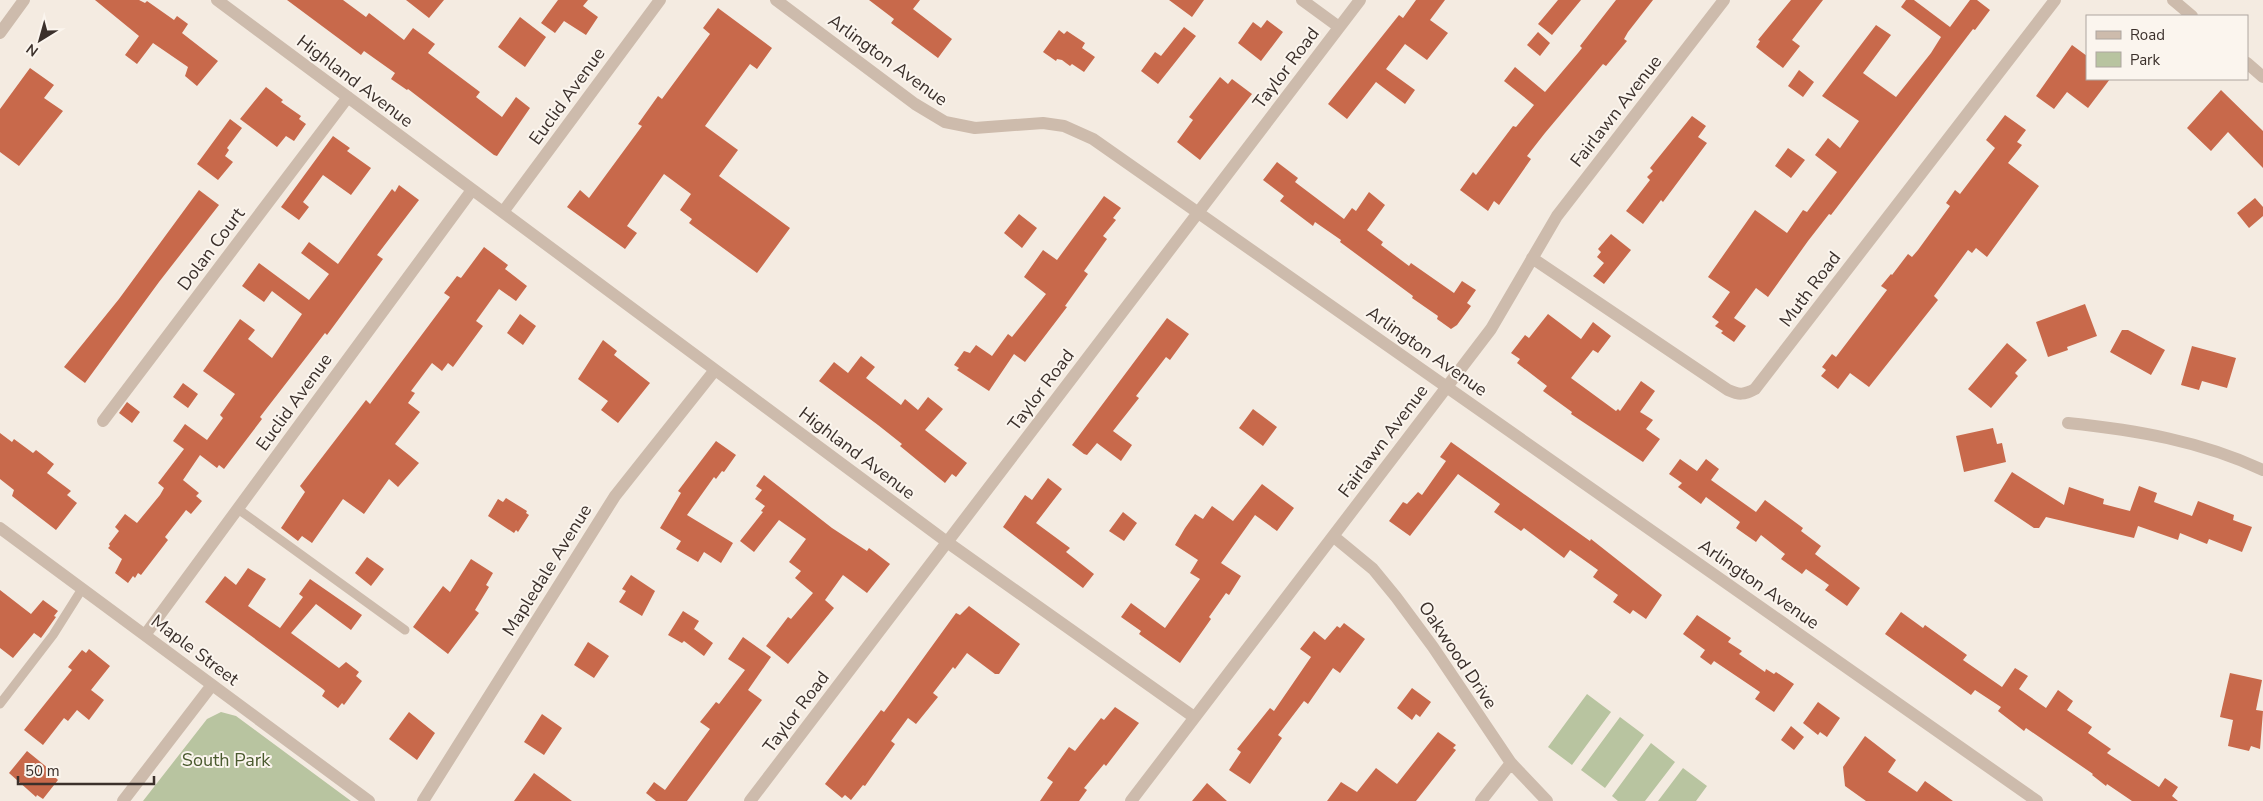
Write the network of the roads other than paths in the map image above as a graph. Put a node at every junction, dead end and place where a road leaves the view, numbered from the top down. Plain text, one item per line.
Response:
1 (24, 0) edge
2 (217, 0) edge
3 (660, 0) edge
4 (776, 0) edge
5 (1302, 0) edge
6 (1360, 0) edge
7 (1724, 0) edge
8 (2055, 0) edge
9 (2173, 0) edge
10 (2191, 15) edge
11 (1339, 27) junction
12 (0, 33) edge
13 (2248, 64) edge
14 (2263, 77) edge
15 (348, 97) junction
16 (472, 190) junction
17 (503, 212) junction
18 (1197, 213) junction
19 (1532, 258) junction
20 (715, 370) junction
21 (1446, 386) junction
22 (103, 421) dead end
23 (2068, 423) dead end
24 (2263, 470) edge
25 (238, 509) junction
26 (0, 528) edge
27 (1333, 536) junction
28 (947, 542) junction
29 (82, 589) junction
30 (405, 630) dead end
31 (145, 635) junction
32 (212, 685) junction
33 (0, 704) edge
34 (1194, 718) junction
35 (1511, 763) junction
36 (123, 801) edge
37 (369, 801) edge
38 (423, 801) edge
39 (750, 801) edge
40 (1131, 801) edge
41 (1481, 801) edge
42 (1547, 801) edge
43 (2036, 801) edge

1 - 12 street
2 - 15 street, Highland Avenue
3 - 17 street, Euclid Avenue
4 - 18 street, Arlington Avenue
5 - 11 street
6 - 11 street, Taylor Road
7 - 19 street, Fairlawn Avenue
8 - 19 street, Muth Road
9 - 10 street
11 - 18 street, Taylor Road
13 - 14 street
15 - 16 street, Highland Avenue
15 - 22 street, Dolan Court
16 - 17 street, Highland Avenue
16 - 25 street, Euclid Avenue
17 - 20 street, Highland Avenue
18 - 21 street, Arlington Avenue
18 - 28 street, Taylor Road
19 - 21 street, Fairlawn Avenue
20 - 28 street, Highland Avenue
20 - 38 street, Mapledale Avenue
21 - 27 street, Fairlawn Avenue
21 - 43 street, Arlington Avenue
23 - 24 street
25 - 30 lane
25 - 31 street, Euclid Avenue
26 - 29 street, Maple Street
27 - 34 street, Fairlawn Avenue
27 - 35 street, Oakwood Drive
28 - 34 street, Highland Avenue
28 - 39 street, Taylor Road
29 - 31 street, Maple Street
29 - 33 lane
31 - 32 street, Maple Street
32 - 36 street
32 - 37 street, Maple Street
34 - 40 street, Fairlawn Avenue
35 - 41 street
35 - 42 street, Oakwood Drive

